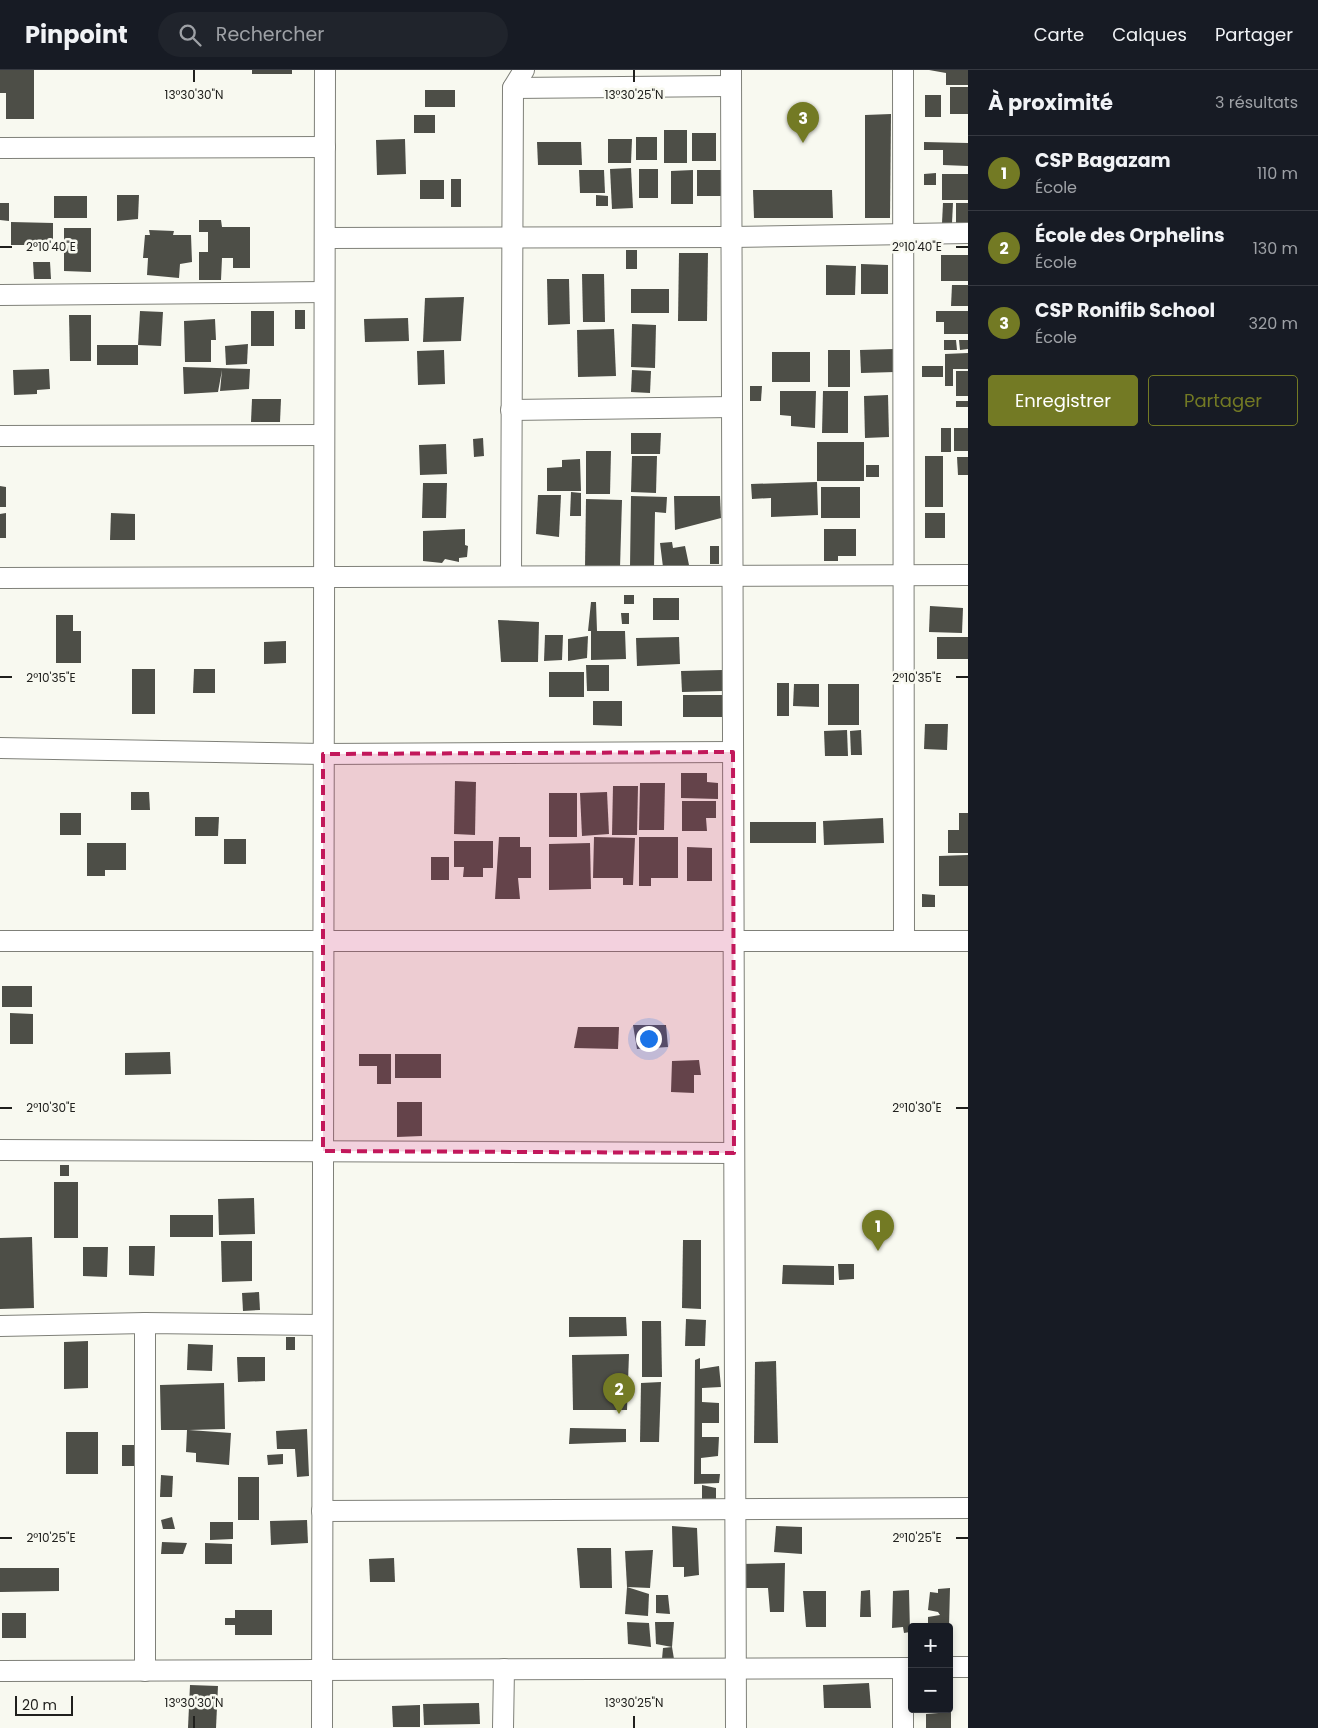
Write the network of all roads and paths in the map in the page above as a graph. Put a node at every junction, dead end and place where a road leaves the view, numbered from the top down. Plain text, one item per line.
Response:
1 (325, 70) edge
2 (524, 70) edge
3 (903, 70) edge
4 (731, 78) edge
5 (513, 88) junction
6 (325, 147) junction
7 (0, 148) edge
8 (968, 233) edge
9 (903, 234) junction
10 (732, 237) junction
11 (325, 238) junction
12 (512, 238) junction
13 (324, 292) junction
14 (0, 295) edge
15 (732, 407) junction
16 (512, 410) junction
17 (324, 435) junction
18 (0, 436) edge
19 (904, 575) junction
20 (968, 575) edge
21 (511, 576) junction
22 (732, 576) junction
23 (324, 577) junction
24 (0, 578) edge
25 (0, 748) edge
26 (733, 752) junction
27 (323, 754) junction
28 (0, 941) edge
29 (323, 941) junction
30 (734, 941) junction
31 (904, 941) junction
32 (968, 941) edge
33 (0, 1150) edge
34 (323, 1151) junction
35 (734, 1153) junction
36 (145, 1323) junction
37 (322, 1325) junction
38 (0, 1326) edge
39 (968, 1508) edge
40 (735, 1509) junction
41 (322, 1510) junction
42 (968, 1667) edge
43 (736, 1668) junction
44 (907, 1668) edge
45 (953, 1668) edge
46 (504, 1669) junction
47 (322, 1670) junction
48 (0, 1671) edge
49 (145, 1671) junction
50 (322, 1728) edge
51 (503, 1728) edge
52 (736, 1728) edge
53 (903, 1728) edge

1 - 6 street
2 - 5 street
3 - 9 street
4 - 5 street
4 - 10 street
5 - 12 street
6 - 7 street
6 - 11 street
8 - 9 street
9 - 10 street
9 - 19 street
10 - 12 street
10 - 15 street
11 - 12 street
11 - 13 street
12 - 16 street
13 - 14 street
13 - 17 street
15 - 16 street
15 - 22 street
16 - 21 street
17 - 18 street
17 - 23 street
19 - 20 street
19 - 22 street
19 - 31 street
21 - 22 street
21 - 23 street
22 - 26 street
23 - 24 street
23 - 27 street
25 - 27 street
26 - 27 street
26 - 30 street
27 - 29 street
28 - 29 street
29 - 30 street
29 - 34 street
30 - 31 street
30 - 35 street
31 - 32 street
33 - 34 street
34 - 35 street
34 - 37 street
35 - 40 street
36 - 37 street
36 - 38 street
36 - 49 street
37 - 41 street
39 - 40 street
40 - 41 street
40 - 43 street
41 - 47 street
42 - 45 street
43 - 44 street
43 - 46 street
43 - 52 street
44 - 53 street
46 - 47 street
46 - 51 street
47 - 49 street
47 - 50 street
48 - 49 street

